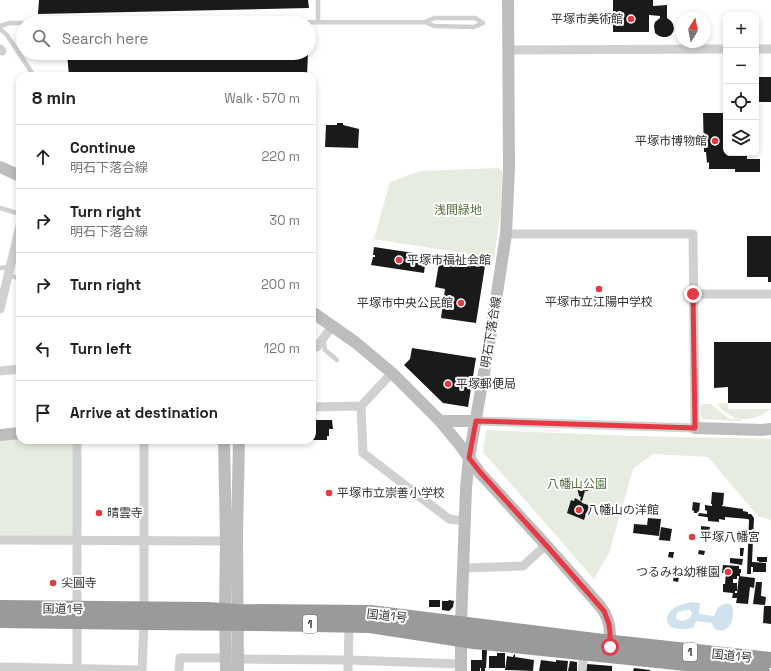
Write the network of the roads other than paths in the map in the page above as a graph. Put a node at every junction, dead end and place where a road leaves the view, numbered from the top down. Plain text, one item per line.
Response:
1 (318, 0) edge
2 (508, 0) edge
3 (318, 22) joint
4 (425, 22) junction
5 (16, 23) edge
6 (0, 28) edge
7 (16, 49) edge
8 (723, 49) edge
9 (759, 49) edge
10 (771, 49) edge
11 (508, 50) junction
12 (23, 60) edge
13 (31, 72) edge
14 (0, 167) edge
15 (16, 174) edge
16 (0, 208) edge
17 (16, 213) edge
18 (506, 234) junction
19 (16, 244) edge
20 (0, 268) edge
21 (10, 271) junction
22 (16, 276) edge
23 (693, 294) junction
24 (771, 294) edge
25 (2, 297) edge
26 (0, 309) edge
27 (316, 315) edge
28 (332, 326) junction
29 (323, 339) junction
30 (316, 347) edge
31 (336, 360) dead end
32 (16, 369) edge
33 (0, 371) edge
34 (392, 373) junction
35 (362, 406) junction
36 (316, 407) edge
37 (440, 421) junction
38 (476, 421) junction
39 (695, 428) junction
40 (771, 429) edge
41 (16, 433) edge
42 (0, 435) edge
43 (77, 444) edge
44 (144, 444) edge
45 (224, 444) edge
46 (239, 444) edge
47 (469, 458) junction
48 (464, 521) junction
49 (0, 540) edge
50 (77, 540) junction
51 (144, 541) junction
52 (226, 541) junction
53 (546, 545) junction
54 (463, 568) junction
55 (0, 608) edge
56 (77, 615) junction
57 (144, 616) junction
58 (232, 617) junction
59 (0, 620) edge
60 (349, 625) junction
61 (461, 632) junction
62 (551, 636) junction
63 (609, 643) junction
64 (584, 653) junction
65 (225, 658) junction
66 (348, 660) junction
67 (669, 661) junction
68 (767, 662) edge
69 (238, 665) edge
70 (0, 667) edge
71 (461, 667) edge
72 (702, 668) edge
73 (77, 670) edge
74 (142, 671) edge
75 (180, 671) edge
76 (226, 671) edge
77 (348, 671) edge
78 (582, 671) edge

1 - 3 lane
2 - 11 street, 明石下落合線
3 - 4 lane
4 - 4 lane
5 - 6 lane
6 - 7 lane
8 - 11 street
9 - 10 street
11 - 18 street, 明石下落合線
12 - 13 lane
14 - 15 street
16 - 17 lane
18 - 23 street
18 - 38 street, 明石下落合線
19 - 21 street
20 - 21 lane
21 - 22 lane
21 - 25 street
23 - 24 street
23 - 39 street
25 - 26 street
27 - 28 street
28 - 29 street
28 - 34 street
29 - 30 street
29 - 31 lane
32 - 33 street
34 - 35 street
34 - 37 street
35 - 36 street
35 - 48 street
37 - 38 street
37 - 47 street
38 - 39 street
38 - 47 street, 明石下落合線
39 - 40 street
41 - 42 street
43 - 50 street
44 - 51 street
45 - 52 street
46 - 58 street
47 - 48 street, 明石下落合線
47 - 53 street
48 - 54 street, 明石下落合線
49 - 50 street
50 - 51 street
50 - 56 street
51 - 52 street
51 - 57 street
52 - 58 street
53 - 54 street
53 - 63 street
54 - 61 street, 明石下落合線
55 - 56 highway, 国道1号 / 1
56 - 57 highway, 国道1号 / 1
56 - 59 highway, 国道1号 / 1
56 - 73 street
57 - 58 highway, 国道1号 / 1
57 - 74 street
58 - 60 highway, 国道1号 / 1
58 - 61 highway, 国道1号 / 1
58 - 65 street
58 - 69 street
60 - 61 highway, 国道1号 / 1
60 - 66 street
61 - 62 highway, 国道1号 / 1
61 - 64 highway, 国道1号 / 1
61 - 71 street, 明石下落合線
62 - 63 highway, 国道1号 / 1
62 - 64 highway
63 - 67 street
63 - 68 highway, 国道1号 / 1
64 - 67 highway, 国道1号 / 1
64 - 78 street
65 - 75 street
65 - 76 street
66 - 69 street
66 - 71 street
66 - 77 street
67 - 72 highway, 国道1号 / 1
68 - 72 highway, 国道1号 / 1
70 - 73 street
73 - 74 street

